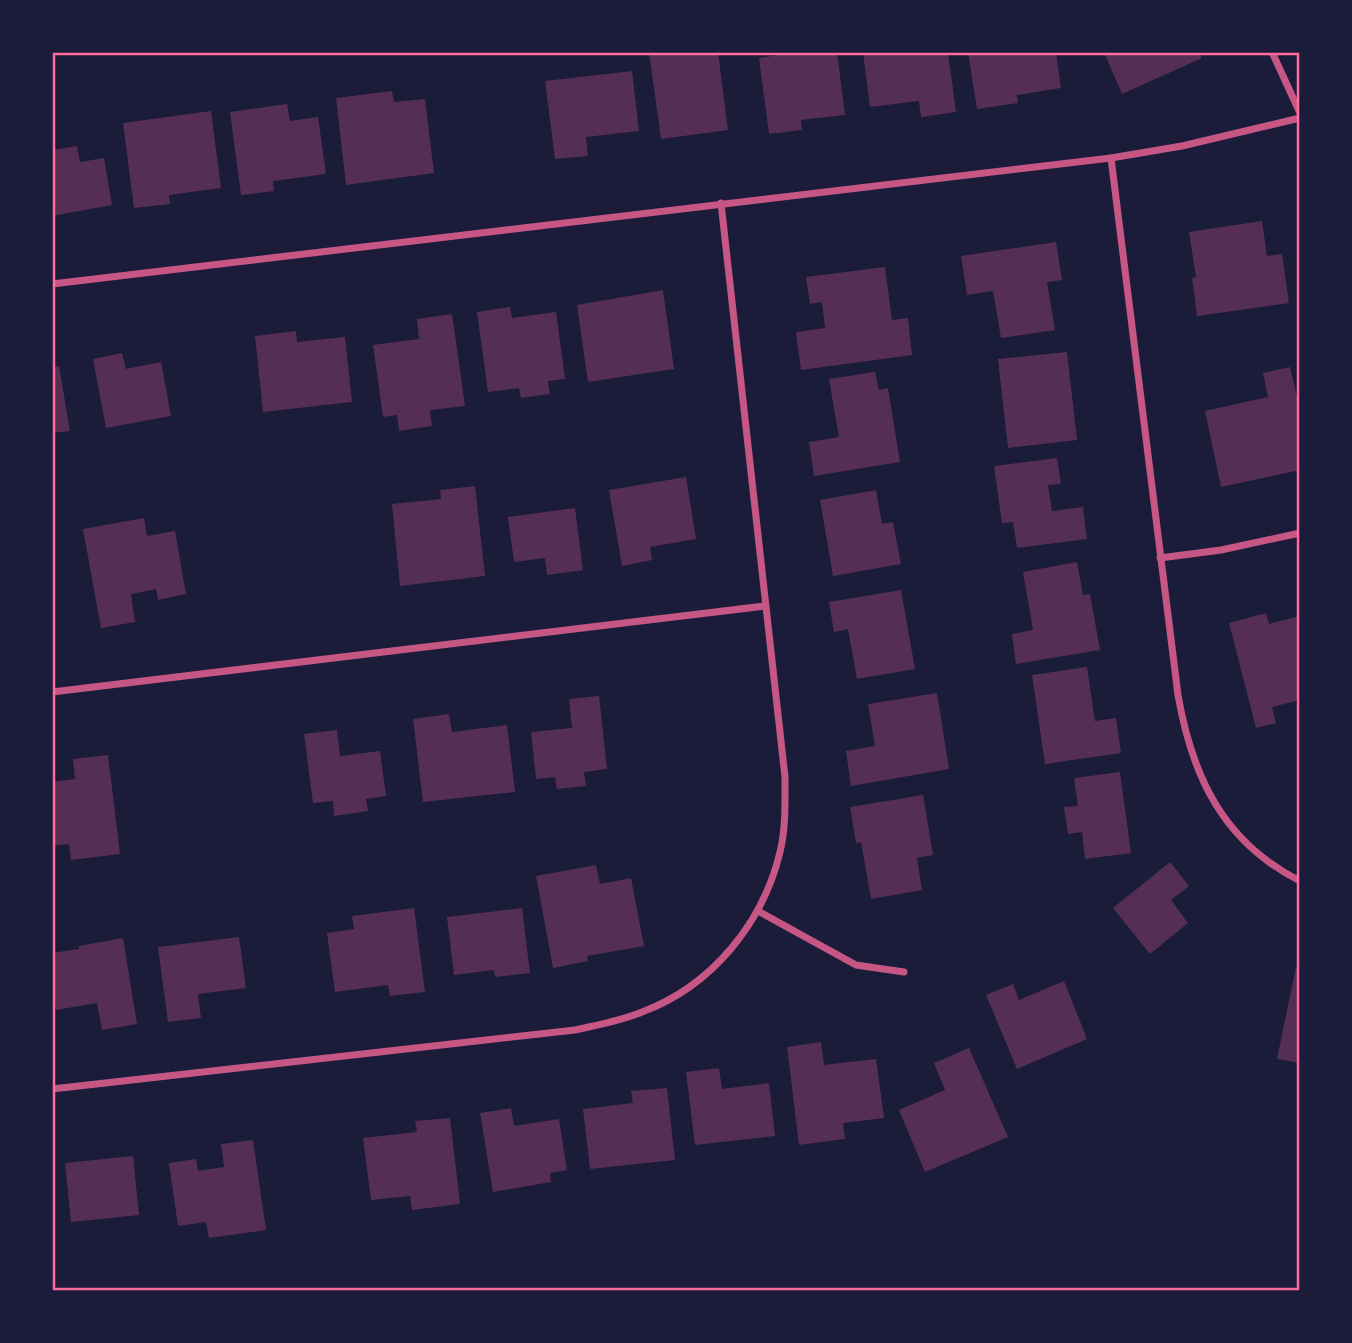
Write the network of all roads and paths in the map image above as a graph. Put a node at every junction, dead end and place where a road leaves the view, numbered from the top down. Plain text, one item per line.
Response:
1 (1272, 52) edge
2 (1300, 115) edge
3 (1111, 158) junction
4 (721, 203) junction
5 (52, 284) edge
6 (1300, 533) edge
7 (1160, 558) junction
8 (765, 606) junction
9 (52, 692) edge
10 (1300, 881) edge
11 (758, 911) junction
12 (904, 972) dead end
13 (52, 1089) edge

1 - 2 street
2 - 3 street
3 - 4 street
3 - 7 street
4 - 5 street
4 - 8 street
6 - 7 street
7 - 10 street
8 - 9 street
8 - 11 street
11 - 12 street
11 - 13 street

